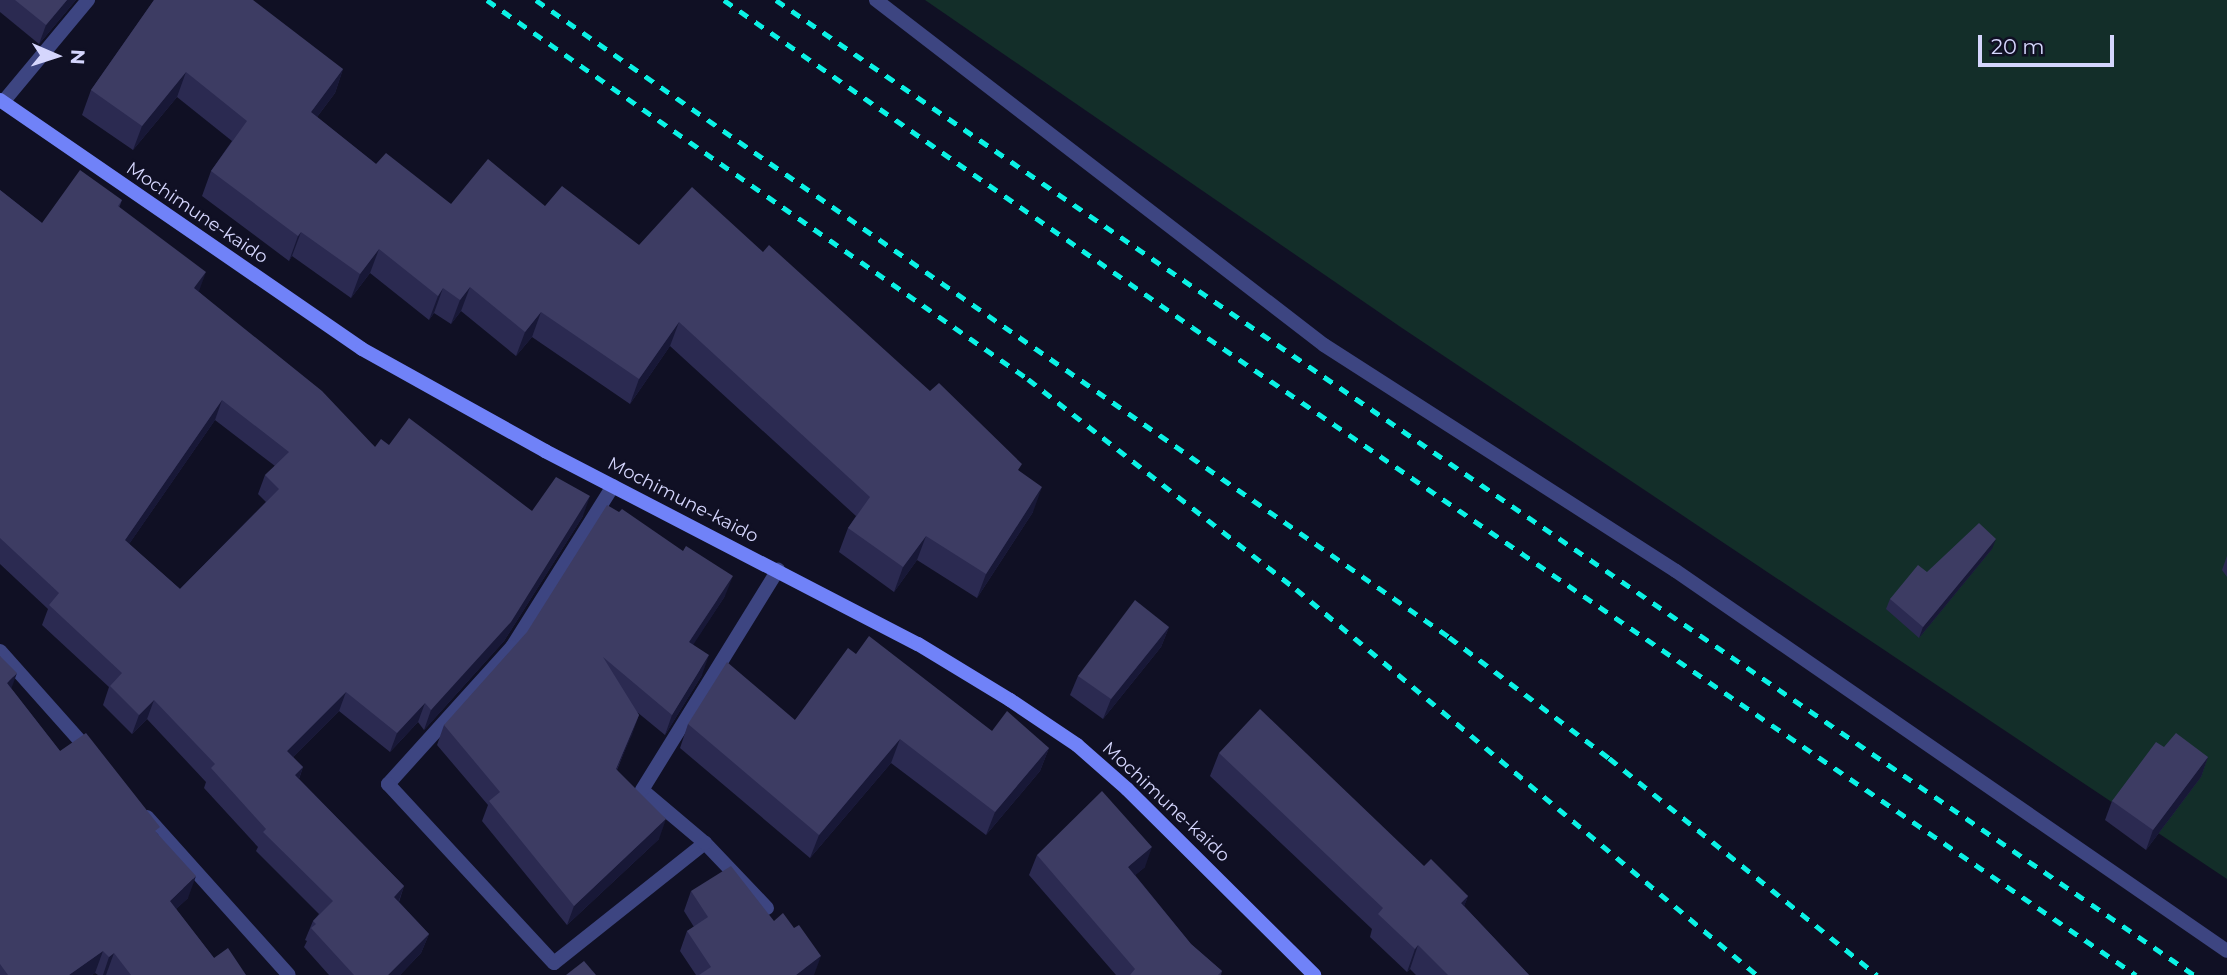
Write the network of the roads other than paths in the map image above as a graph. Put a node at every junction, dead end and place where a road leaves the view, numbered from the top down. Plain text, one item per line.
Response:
1 (88, 0) edge
2 (876, 0) edge
3 (1, 101) edge
4 (613, 486) junction
5 (778, 570) junction
6 (0, 651) edge
7 (99, 762) edge
8 (135, 803) edge
9 (705, 844) junction
10 (767, 908) edge
11 (2227, 951) edge
12 (289, 975) edge
13 (1314, 975) edge

1 - 3 street
2 - 11 street
3 - 4 main road, Mochimune-kaido
4 - 5 main road, Mochimune-kaido
4 - 9 street
5 - 9 street
5 - 13 main road, Mochimune-kaido
6 - 7 street
8 - 12 street
9 - 10 street

